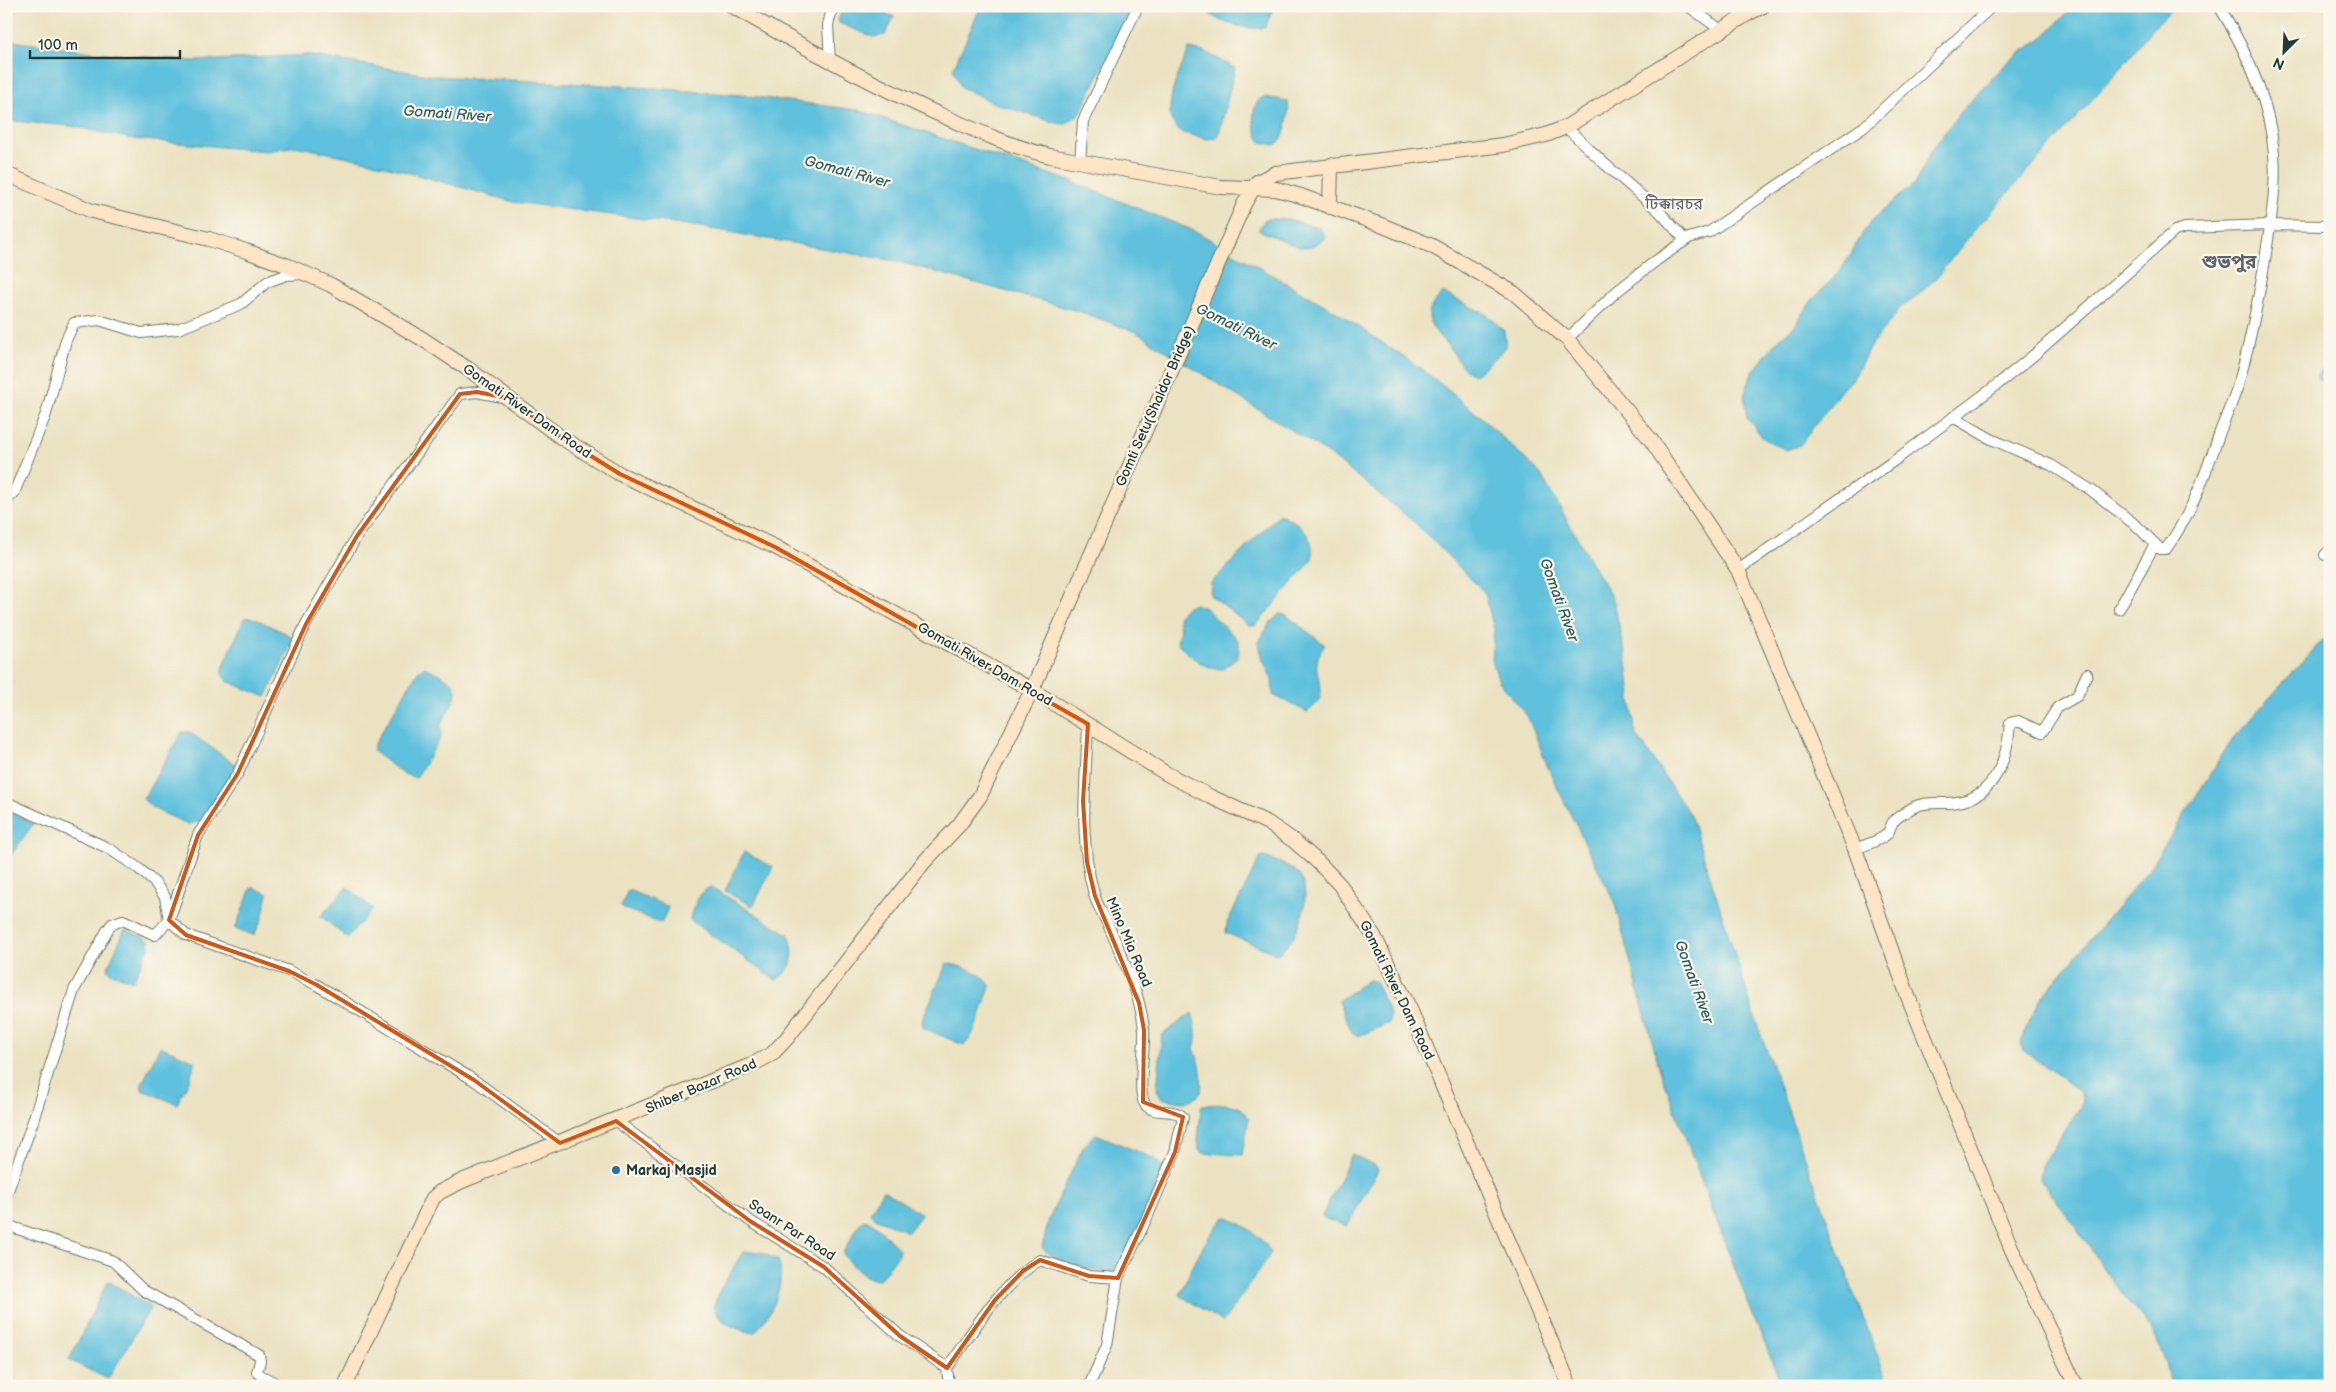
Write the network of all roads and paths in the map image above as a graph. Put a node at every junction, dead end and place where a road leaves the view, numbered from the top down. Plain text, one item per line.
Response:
1 (732, 6) edge
2 (833, 6) edge
3 (1138, 6) edge
4 (1688, 6) edge
5 (1763, 6) edge
6 (1992, 6) edge
7 (2219, 6) edge
8 (1721, 30) junction
9 (830, 62) junction
10 (1566, 127) junction
11 (1080, 162) junction
12 (1330, 165) junction
13 (6, 174) edge
14 (1251, 188) junction
15 (1330, 206) junction
16 (2270, 225) junction
17 (2330, 226) edge
18 (1684, 240) junction
19 (307, 274) junction
20 (1567, 339) junction
21 (508, 398) junction
22 (1952, 417) junction
23 (6, 501) edge
24 (2155, 544) junction
25 (1738, 570) junction
26 (2119, 609) dead end
27 (2087, 674) dead end
28 (1032, 690) junction
29 (1088, 724) junction
30 (6, 802) edge
31 (1855, 849) junction
32 (169, 920) junction
33 (616, 1121) junction
34 (560, 1142) junction
35 (6, 1196) edge
36 (6, 1226) edge
37 (1118, 1278) junction
38 (947, 1368) junction
39 (281, 1386) edge
40 (346, 1386) edge
41 (948, 1386) edge
42 (1088, 1386) edge
43 (1570, 1386) edge
44 (2076, 1386) edge

1 - 9 street
2 - 9 street
3 - 11 street
4 - 8 street
5 - 8 street
6 - 18 street
7 - 16 street
8 - 10 street
9 - 11 street
10 - 12 street
10 - 18 street
11 - 14 street
12 - 14 street
12 - 15 street
13 - 19 street, Gomati River Dam Road
14 - 15 street
14 - 28 street, Gomti Setu(Shaldor Bridge)
15 - 20 street
16 - 17 street
16 - 22 street
16 - 24 street
18 - 20 street
19 - 21 street, Gomati River Dam Road
19 - 23 street
20 - 25 street
21 - 28 street, Gomati River Dam Road
21 - 32 street
22 - 24 street
22 - 25 street
24 - 26 street
25 - 31 street
27 - 31 street
28 - 29 street, Gomati River Dam Road
28 - 33 street, Shiber Bazar Road
29 - 37 street, Mino Mia Road
29 - 43 street, Gomati River Dam Road
30 - 32 street
31 - 44 street
32 - 34 street
32 - 35 street
33 - 34 street, Shiber Bazar Road
33 - 38 street, Soanr Par Road
34 - 40 street, Shiber Bazar Road
36 - 39 street
37 - 38 street
37 - 42 street, Mino Mia Road
38 - 41 street

